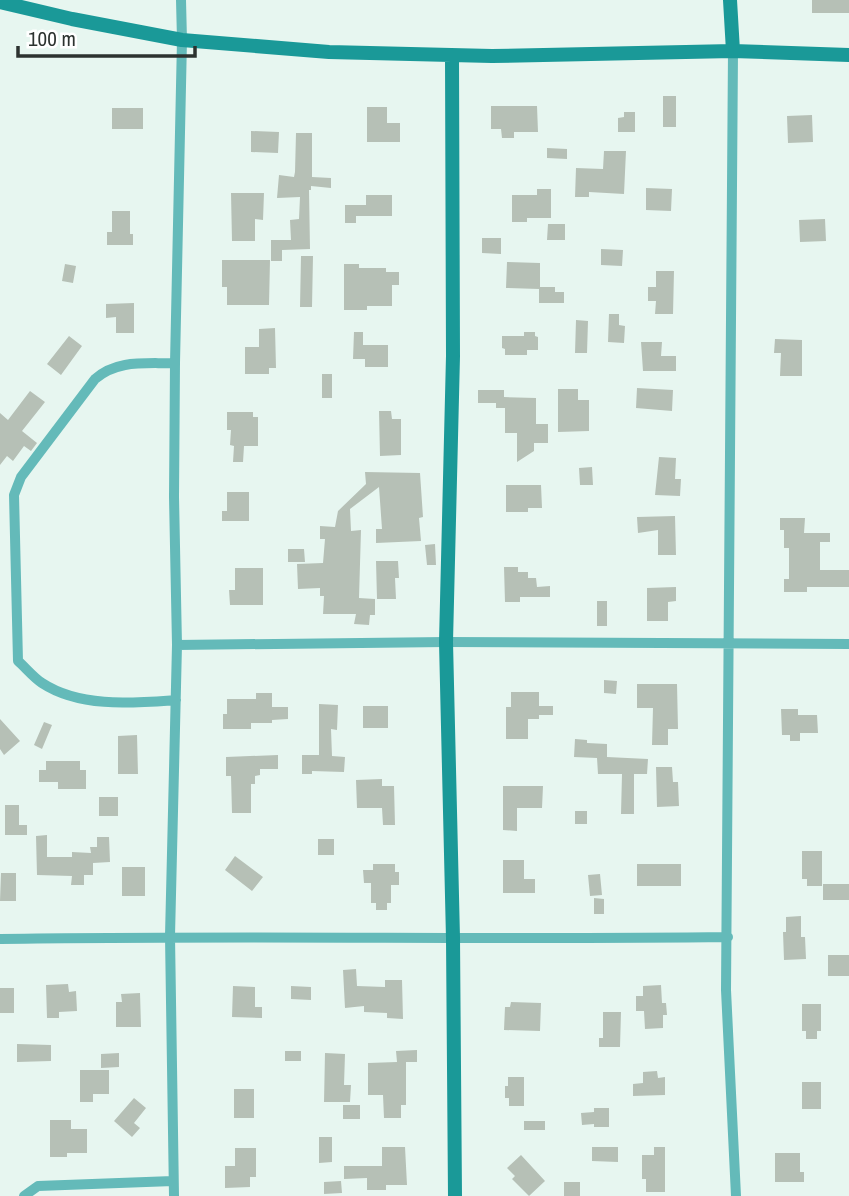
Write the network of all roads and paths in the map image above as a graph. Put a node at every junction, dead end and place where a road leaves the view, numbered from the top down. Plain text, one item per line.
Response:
1 (181, 0) edge
2 (730, 0) edge
3 (0, 2) edge
4 (183, 40) junction
5 (733, 51) junction
6 (452, 55) junction
7 (849, 55) edge
8 (175, 363) junction
9 (446, 642) junction
10 (730, 642) junction
11 (849, 644) edge
12 (177, 645) junction
13 (176, 700) junction
14 (170, 936) junction
15 (728, 937) junction
16 (453, 938) junction
17 (0, 939) edge
18 (173, 1181) junction
19 (24, 1196) edge
20 (174, 1196) edge
21 (455, 1196) edge
22 (736, 1196) edge

1 - 4 street
2 - 5 street
3 - 4 street
4 - 6 street
4 - 8 street
5 - 6 street
5 - 7 street
5 - 10 street
6 - 9 street
8 - 12 street
8 - 13 street
9 - 10 street
9 - 12 street
9 - 16 street
10 - 11 street
10 - 15 street
12 - 13 street
13 - 14 street
14 - 16 street
14 - 17 street
14 - 18 street
15 - 16 street
15 - 22 street
16 - 21 street
18 - 19 street
18 - 20 street

